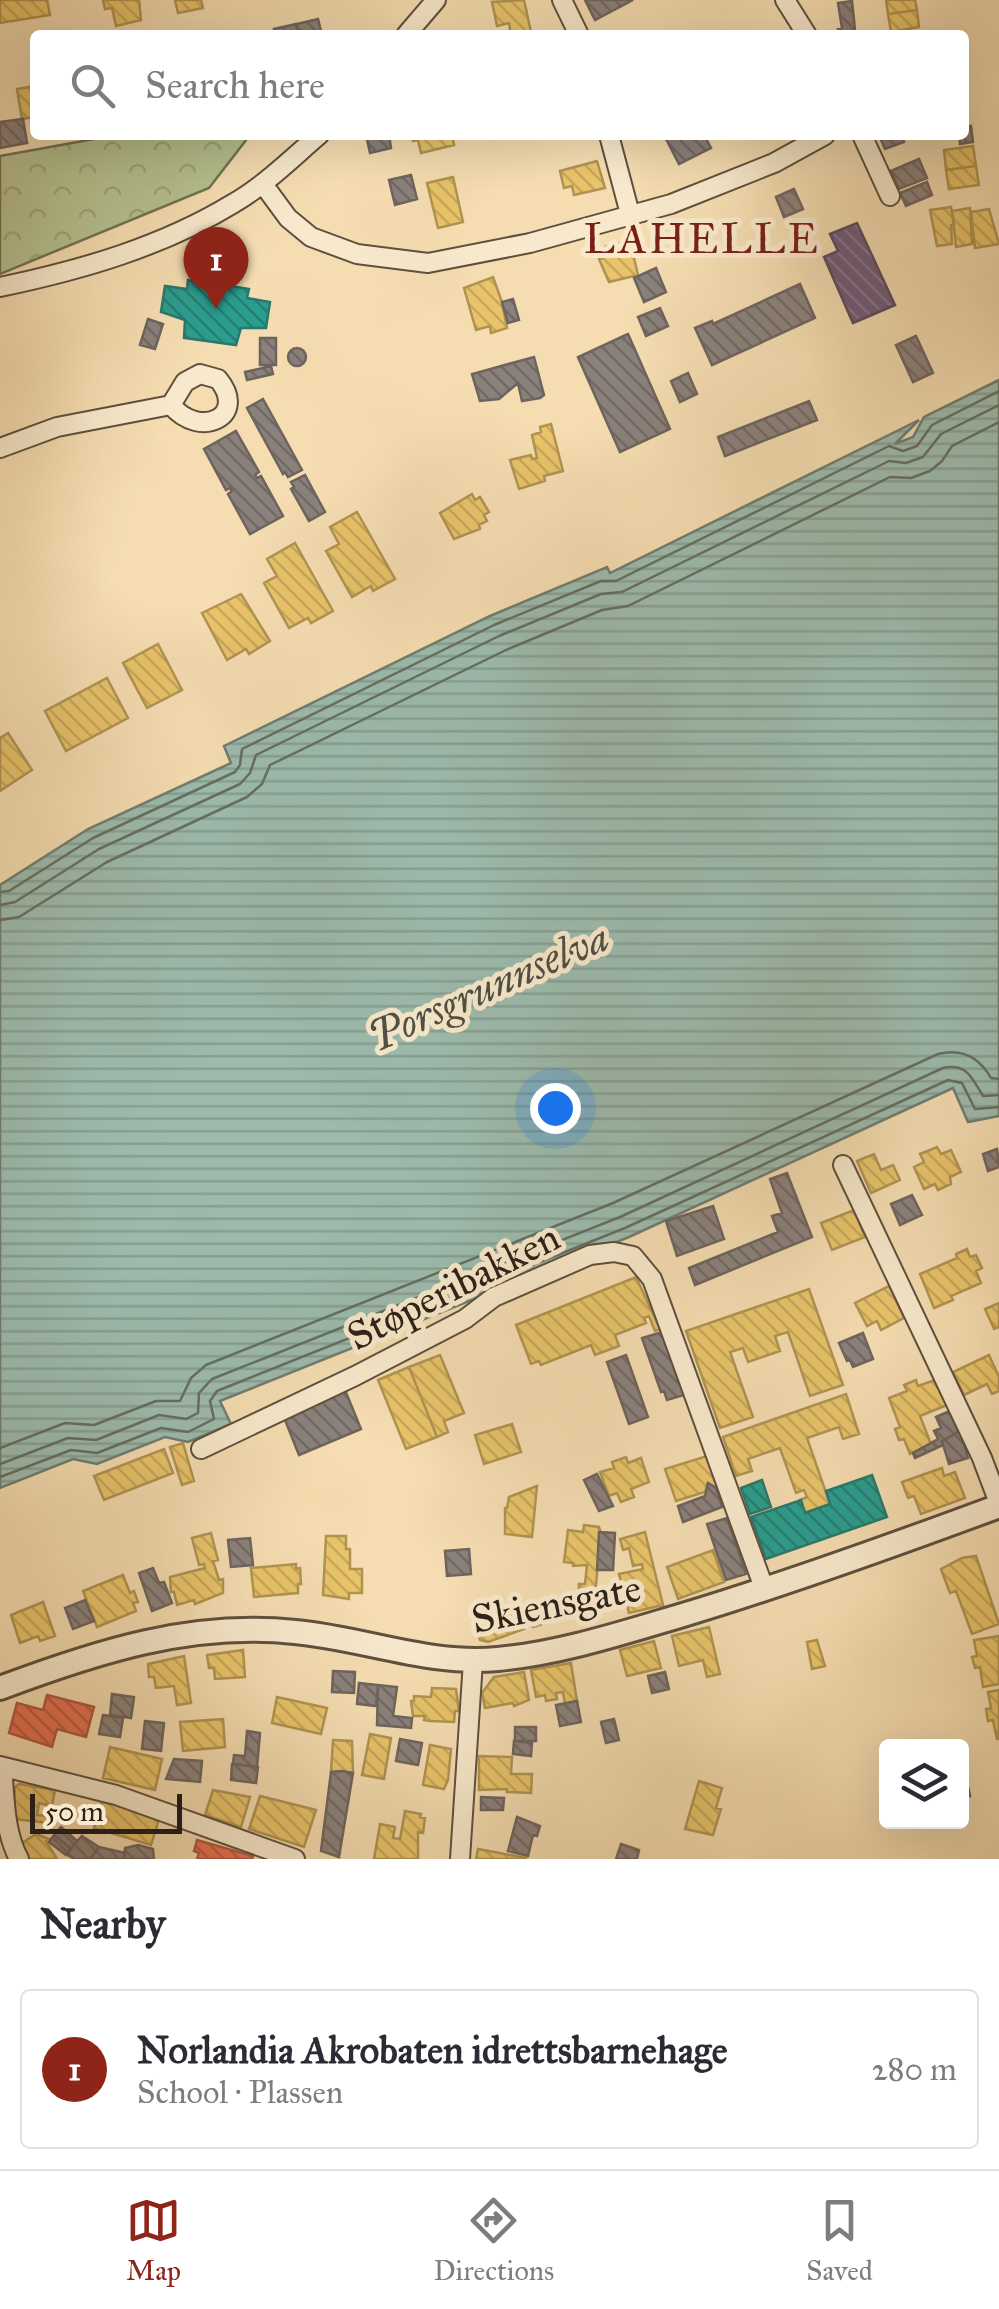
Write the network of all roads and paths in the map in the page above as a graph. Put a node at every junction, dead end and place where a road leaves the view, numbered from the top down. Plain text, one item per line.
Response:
1 (436, 0) edge
2 (562, 0) edge
3 (785, 0) edge
4 (410, 30) edge
5 (577, 30) edge
6 (804, 30) edge
7 (313, 140) edge
8 (611, 140) edge
9 (816, 140) edge
10 (864, 140) edge
11 (263, 184) junction
12 (890, 196) dead end
13 (630, 214) junction
14 (0, 287) edge
15 (172, 406) dead end
16 (0, 448) edge
17 (843, 1165) dead end
18 (200, 1449) dead end
19 (999, 1504) edge
20 (764, 1588) junction
21 (472, 1660) junction
22 (0, 1688) edge
23 (1, 1767) edge
24 (19, 1859) edge
25 (294, 1859) edge
26 (460, 1859) edge

1 - 4 street
2 - 5 street
3 - 6 street
7 - 11 street
8 - 13 street
9 - 13 street
10 - 12 street
11 - 13 street
11 - 14 street
15 - 16 street
17 - 19 street
18 - 20 street, Støperibakken
19 - 20 street, Skiensgate
20 - 21 street, Skiensgate
21 - 22 street, Skiensgate
21 - 26 street
23 - 24 street
23 - 25 street

